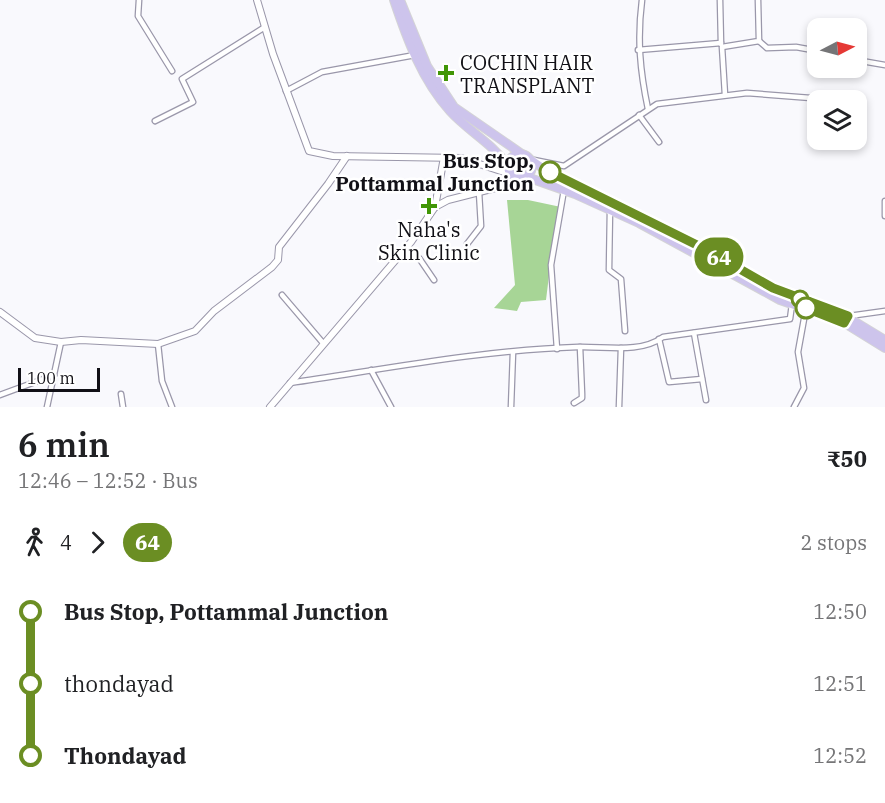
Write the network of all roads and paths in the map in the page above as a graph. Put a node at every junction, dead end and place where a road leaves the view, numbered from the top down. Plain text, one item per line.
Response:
1 (139, 0) edge
2 (257, 0) edge
3 (394, 0) edge
4 (400, 0) edge
5 (642, 0) edge
6 (720, 0) edge
7 (758, 0) edge
8 (265, 27) junction
9 (759, 41) junction
10 (722, 45) junction
11 (807, 49) edge
12 (639, 50) junction
13 (415, 55) junction
14 (867, 62) edge
15 (885, 65) edge
16 (172, 71) dead end
17 (286, 91) junction
18 (725, 95) junction
19 (807, 98) edge
20 (648, 109) junction
21 (639, 115) junction
22 (155, 121) dead end
23 (658, 142) dead end
24 (522, 154) junction
25 (346, 156) junction
26 (444, 157) junction
27 (531, 160) junction
28 (507, 165) junction
29 (510, 174) junction
30 (524, 178) junction
31 (564, 190) junction
32 (479, 192) junction
33 (885, 201) edge
34 (435, 207) junction
35 (610, 209) junction
36 (885, 216) edge
37 (467, 244) dead end
38 (407, 247) junction
39 (434, 280) dead end
40 (282, 295) dead end
41 (792, 304) junction
42 (806, 308) junction
43 (885, 311) edge
44 (0, 312) edge
45 (846, 320) junction
46 (625, 331) dead end
47 (694, 333) junction
48 (659, 339) junction
49 (885, 340) edge
50 (61, 342) junction
51 (323, 343) junction
52 (158, 344) junction
53 (580, 347) junction
54 (557, 348) junction
55 (621, 348) junction
56 (885, 348) edge
57 (513, 352) junction
58 (371, 370) junction
59 (54, 375) junction
60 (702, 379) junction
61 (290, 383) junction
62 (0, 387) edge
63 (7, 393) junction
64 (121, 394) dead end
65 (0, 395) edge
66 (706, 400) dead end
67 (574, 403) dead end
68 (47, 407) edge
69 (123, 407) edge
70 (172, 407) edge
71 (270, 407) edge
72 (391, 407) edge
73 (511, 407) edge
74 (619, 407) edge
75 (794, 407) edge

1 - 16 street
2 - 8 street
3 - 13 main road
4 - 24 main road
5 - 12 street
6 - 10 street
7 - 9 street
8 - 17 street
8 - 22 street
9 - 10 street
9 - 11 street
10 - 12 street
10 - 18 street
12 - 20 street
13 - 17 street
13 - 28 main road
14 - 15 street
17 - 25 street
18 - 19 street
18 - 20 street
20 - 21 street
21 - 23 street
21 - 27 street
24 - 27 main road
24 - 28 main road
25 - 26 street
25 - 52 street
26 - 29 street
26 - 34 street
27 - 30 main road
27 - 45 main road
28 - 29 main road
29 - 30 main road
30 - 31 main road
30 - 32 street
31 - 35 main road
31 - 54 street
32 - 34 street
32 - 37 street
33 - 36 street
34 - 38 street
35 - 41 main road
35 - 46 street
38 - 39 street
38 - 51 street
40 - 51 street
41 - 42 main road
41 - 47 street
42 - 45 main road
42 - 75 street
43 - 45 street
44 - 50 street
45 - 49 main road
45 - 56 main road
47 - 48 street
47 - 60 street
48 - 55 street
48 - 60 street
50 - 52 street
50 - 59 street
51 - 61 street
52 - 70 street
53 - 54 street
53 - 55 street
53 - 67 street
54 - 57 street
55 - 74 street
57 - 58 street
57 - 73 street
58 - 61 street
58 - 72 street
59 - 63 street
59 - 68 street
60 - 66 street
61 - 71 street
62 - 63 street
63 - 65 street
64 - 69 street

